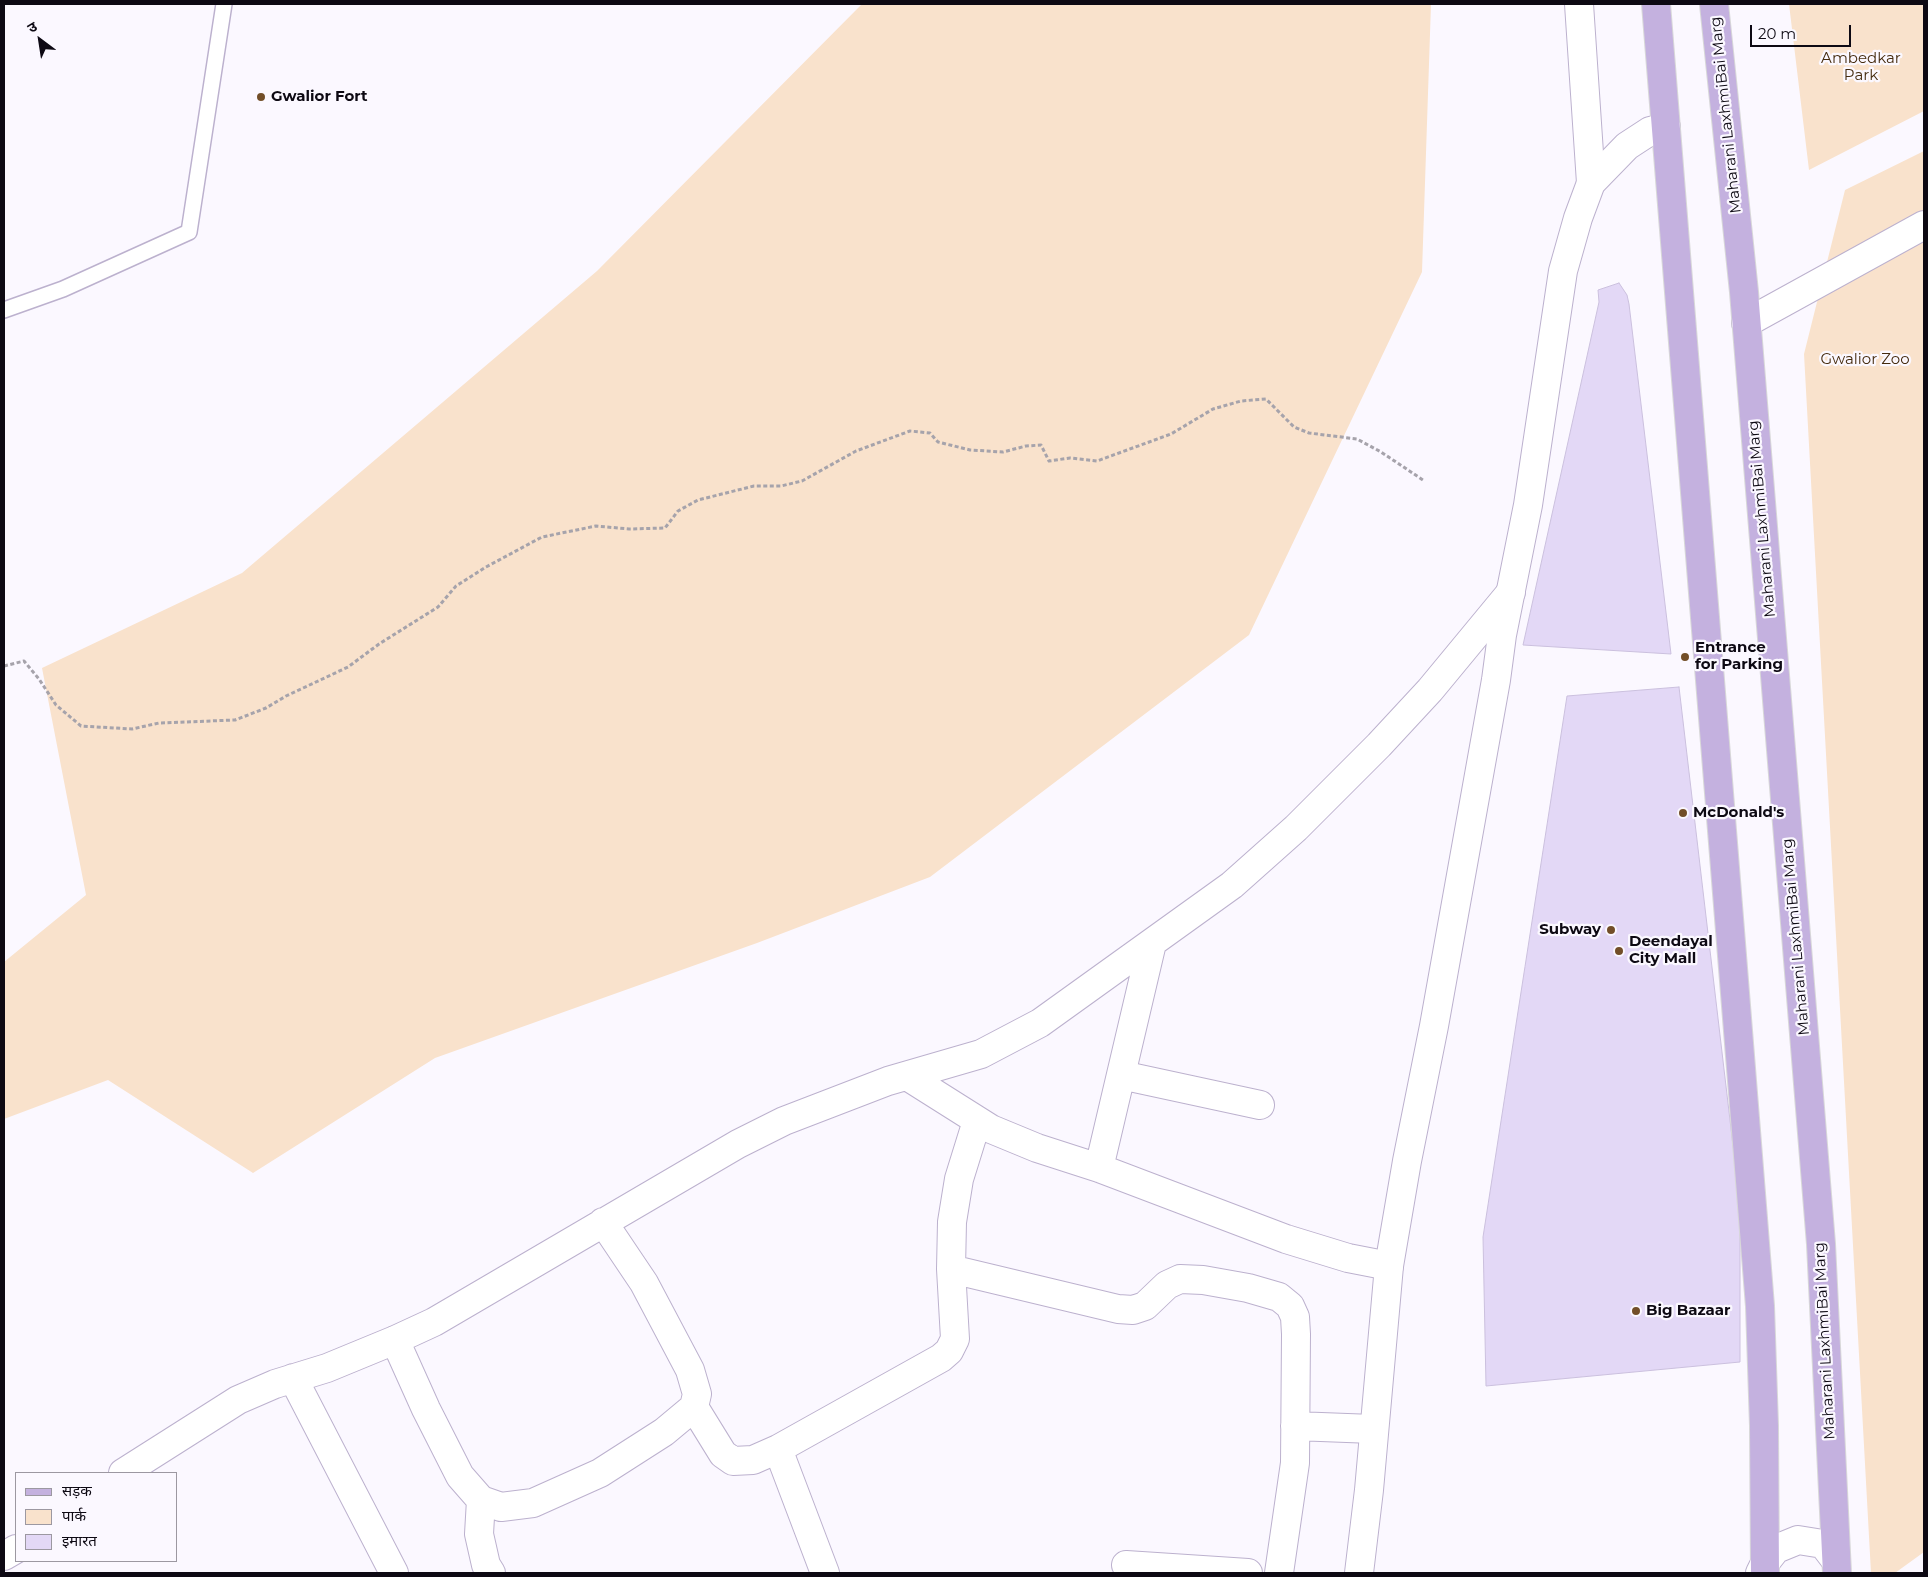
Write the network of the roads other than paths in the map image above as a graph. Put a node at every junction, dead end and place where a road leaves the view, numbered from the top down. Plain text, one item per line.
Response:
1 (224, 4) edge
2 (1580, 4) edge
3 (1656, 4) edge
4 (1714, 4) edge
5 (1666, 128) junction
6 (1592, 183) junction
7 (1924, 225) edge
8 (4, 310) edge
9 (1746, 322) junction
10 (1511, 592) junction
11 (1152, 943) junction
12 (1121, 1075) junction
13 (908, 1076) junction
14 (1260, 1106) dead end
15 (977, 1120) junction
16 (1098, 1168) junction
17 (603, 1222) junction
18 (1389, 1266) junction
19 (951, 1269) junction
20 (395, 1340) junction
21 (293, 1378) junction
22 (694, 1407) junction
23 (1295, 1426) junction
24 (1373, 1428) junction
25 (778, 1449) junction
26 (125, 1472) edge
27 (481, 1500) junction
28 (15, 1550) edge
29 (4, 1556) edge
30 (1126, 1565) dead end
31 (1837, 1567) edge
32 (1763, 1570) edge
33 (394, 1573) edge
34 (490, 1573) edge
35 (825, 1573) edge
36 (1248, 1573) edge
37 (1279, 1573) edge
38 (1359, 1573) edge

1 - 8 lane
2 - 6 street
3 - 5 main road
4 - 9 main road, Maharani LaxhmiBai Marg
5 - 6 street
5 - 32 main road
6 - 10 street
7 - 9 street
9 - 31 main road, Maharani LaxhmiBai Marg
10 - 11 street
10 - 18 street
11 - 12 street
11 - 13 street
12 - 14 street
12 - 16 street
13 - 15 street
13 - 17 street
15 - 16 street
15 - 19 street
16 - 18 street
17 - 20 street
17 - 22 street
18 - 24 street
19 - 23 street
19 - 25 street
20 - 21 street
20 - 27 street
21 - 26 street
21 - 33 street
22 - 25 street
22 - 27 street
23 - 24 street
23 - 37 street
24 - 38 street
25 - 35 street
27 - 34 street
28 - 29 street
30 - 36 street
31 - 32 street

